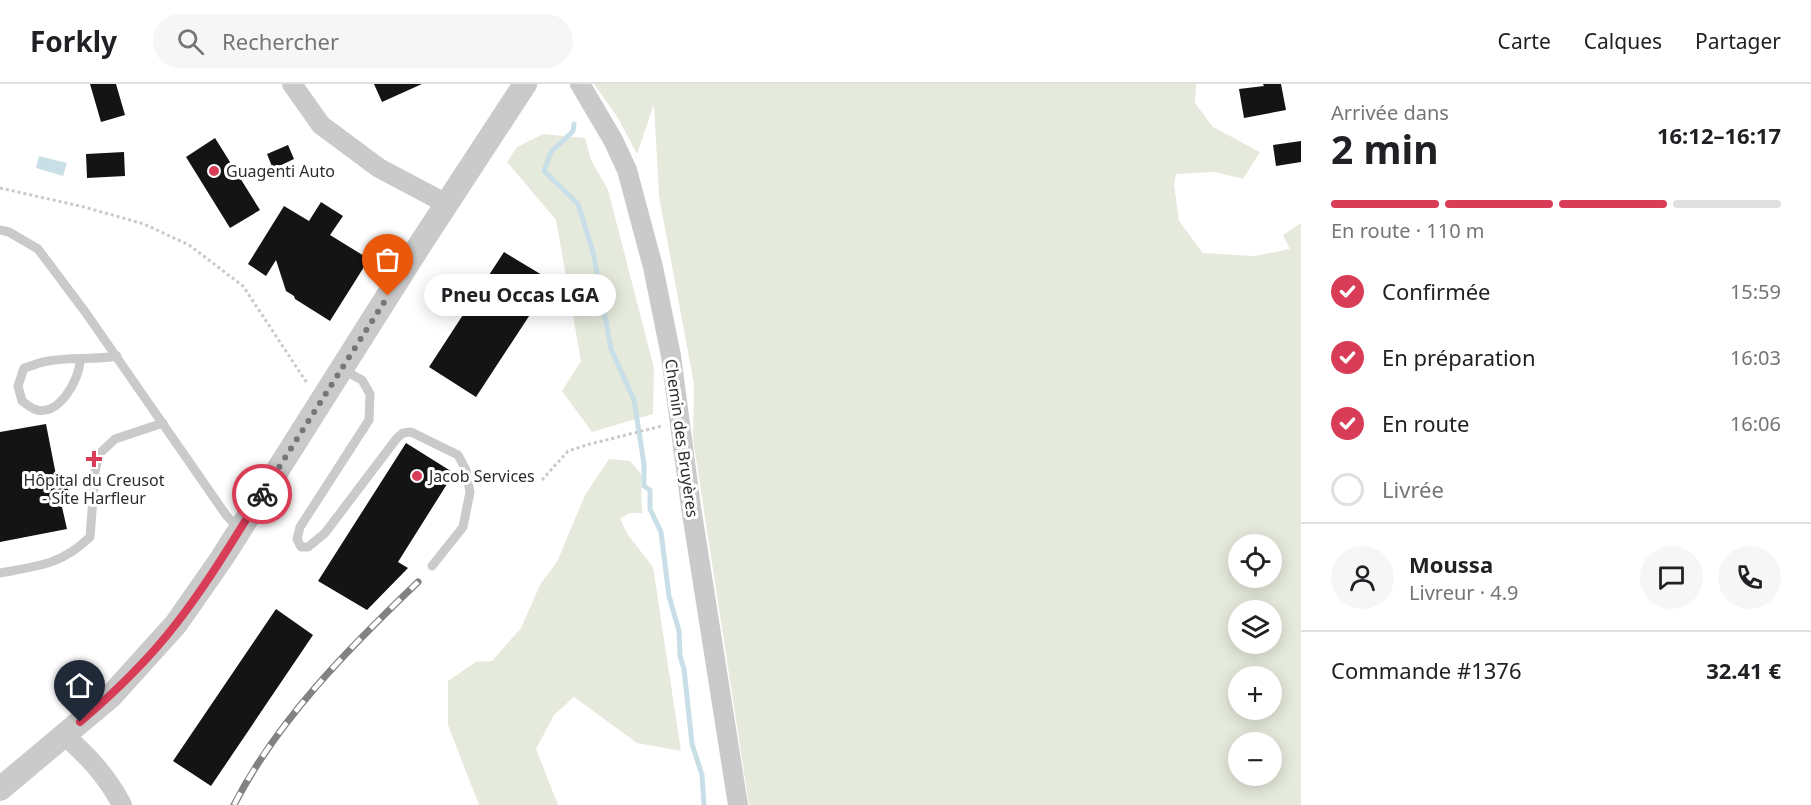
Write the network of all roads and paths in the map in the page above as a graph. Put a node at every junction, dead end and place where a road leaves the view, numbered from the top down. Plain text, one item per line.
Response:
1 (292, 84) edge
2 (525, 84) edge
3 (580, 84) edge
4 (0, 188) edge
5 (447, 204) junction
6 (0, 230) edge
7 (117, 356) junction
8 (80, 360) junction
9 (341, 369) junction
10 (320, 403) junction
11 (163, 423) junction
12 (657, 429) dead end
13 (542, 480) dead end
14 (239, 530) junction
15 (432, 566) dead end
16 (0, 573) edge
17 (64, 735) junction
18 (0, 789) edge
19 (122, 805) edge
20 (738, 805) edge

1 - 5 street
2 - 5 street
3 - 20 street, Chemin des Bruyères
4 - 10 path
5 - 9 street
6 - 7 lane
7 - 8 lane
7 - 11 lane
8 - 8 lane
9 - 10 street
9 - 15 lane
10 - 14 street
11 - 14 lane
11 - 16 lane
12 - 13 path
14 - 17 street
17 - 18 street
17 - 19 street

